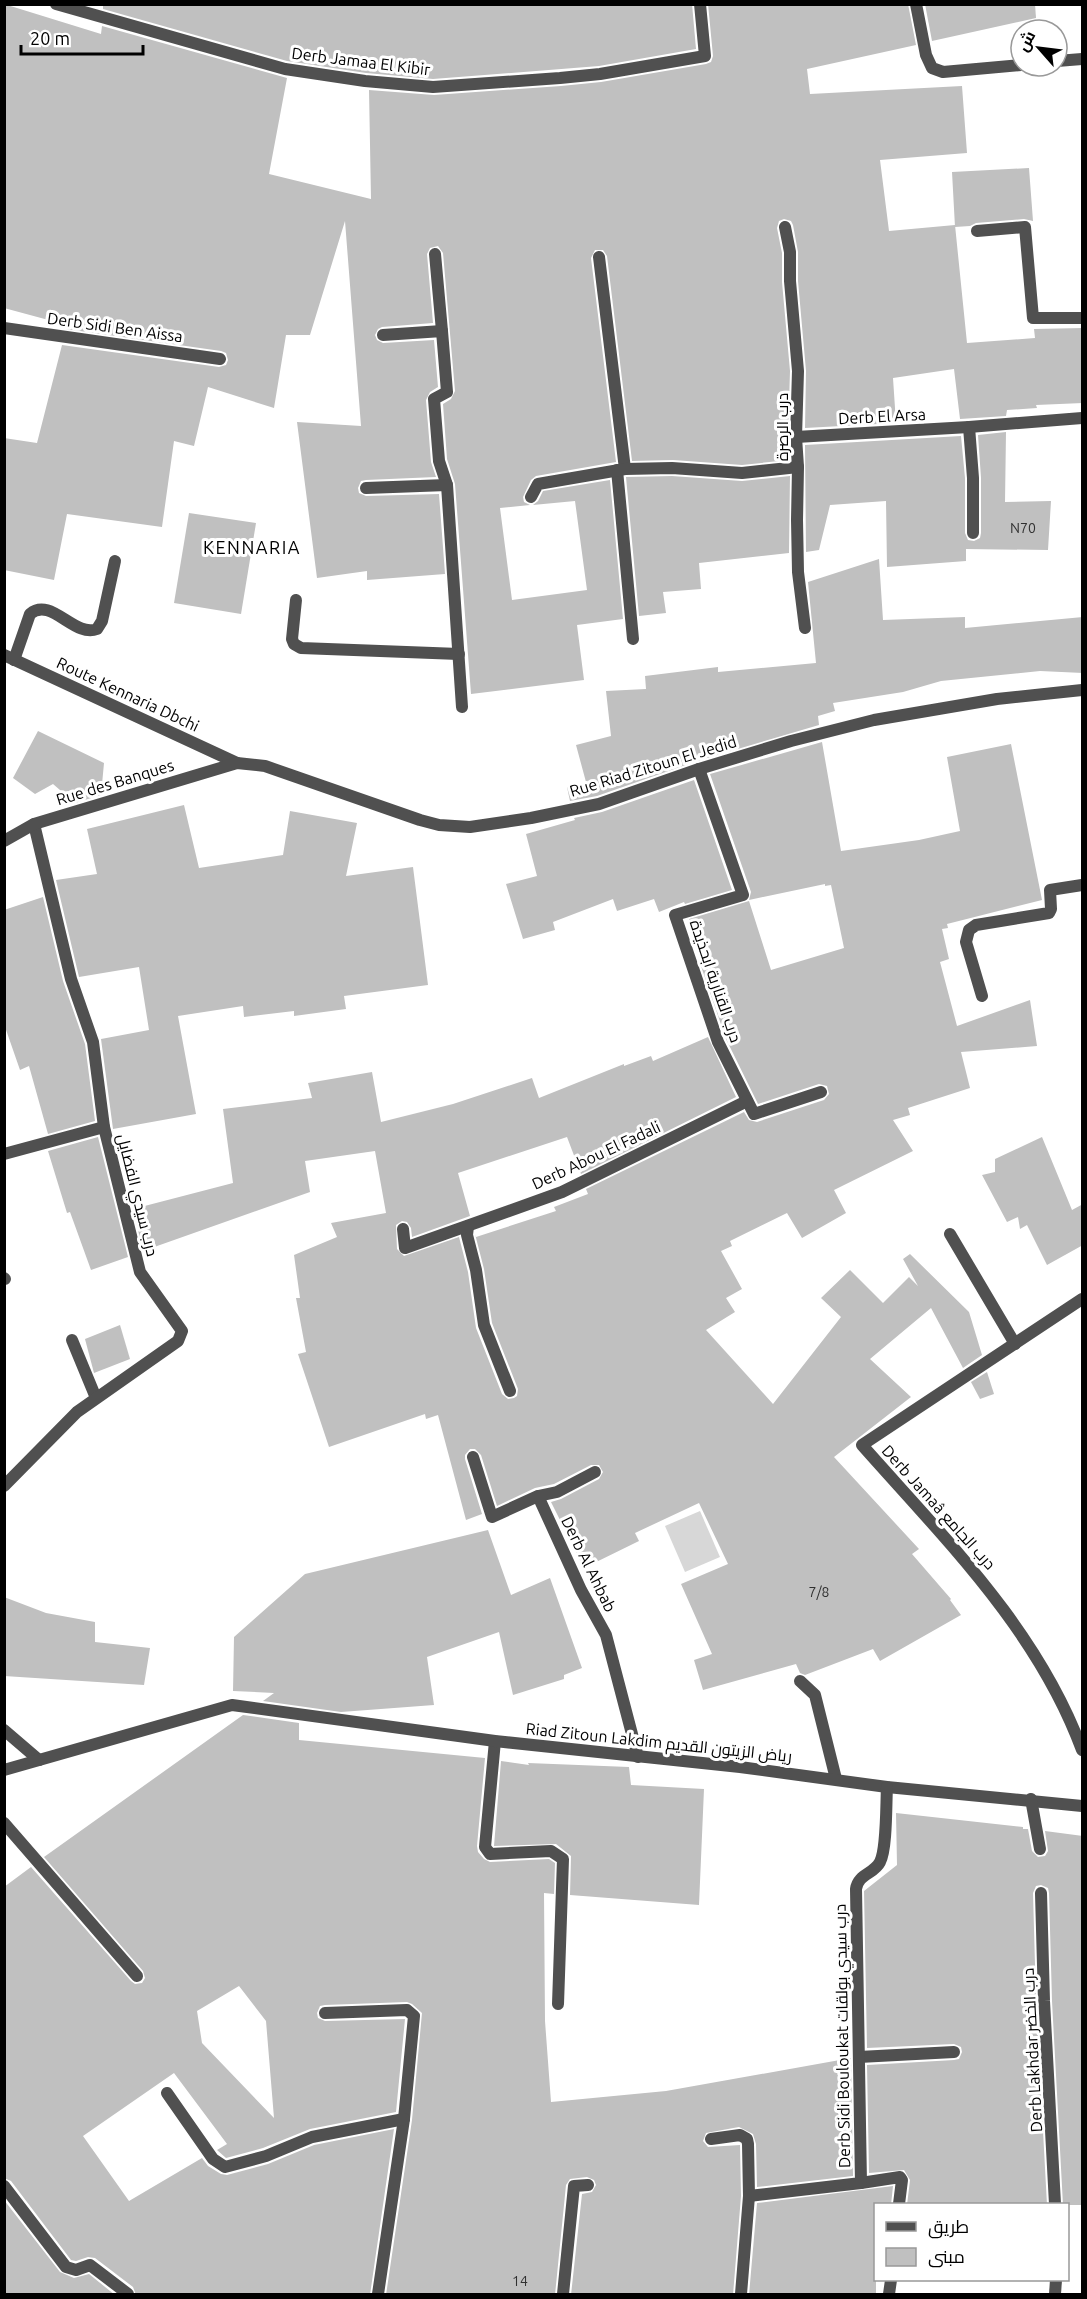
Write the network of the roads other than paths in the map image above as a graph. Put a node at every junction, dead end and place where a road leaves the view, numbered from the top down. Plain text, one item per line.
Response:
1 (56, 4) edge
2 (700, 4) edge
3 (916, 4) edge
4 (1009, 66) edge
5 (785, 227) dead end
6 (976, 231) dead end
7 (435, 254) dead end
8 (598, 257) dead end
9 (1083, 318) edge
10 (4, 328) edge
11 (442, 331) junction
12 (383, 335) dead end
13 (220, 359) dead end
14 (1083, 418) edge
15 (969, 427) junction
16 (796, 437) junction
17 (798, 467) junction
18 (621, 470) junction
19 (447, 485) junction
20 (366, 488) dead end
21 (531, 497) dead end
22 (973, 533) dead end
23 (115, 561) dead end
24 (296, 600) dead end
25 (805, 628) dead end
26 (633, 639) dead end
27 (459, 654) junction
28 (9, 657) edge
29 (1083, 690) edge
30 (462, 707) dead end
31 (237, 763) junction
32 (699, 769) junction
33 (34, 824) junction
34 (4, 841) edge
35 (1083, 885) edge
36 (982, 996) dead end
37 (821, 1092) dead end
38 (747, 1101) junction
39 (104, 1127) junction
40 (4, 1154) edge
41 (468, 1226) junction
42 (403, 1228) dead end
43 (950, 1234) dead end
44 (1083, 1299) edge
45 (72, 1340) dead end
46 (1015, 1344) junction
47 (510, 1390) dead end
48 (96, 1398) junction
49 (473, 1457) dead end
50 (595, 1472) dead end
51 (4, 1486) edge
52 (538, 1496) junction
53 (800, 1681) dead end
54 (4, 1731) edge
55 (495, 1741) junction
56 (1083, 1750) edge
57 (638, 1756) junction
58 (39, 1760) junction
59 (4, 1770) edge
60 (836, 1779) junction
61 (887, 1787) junction
62 (1031, 1799) junction
63 (1083, 1806) edge
64 (4, 1822) edge
65 (1040, 1849) dead end
66 (1041, 1893) dead end
67 (137, 1976) dead end
68 (558, 2004) dead end
69 (325, 2013) dead end
70 (954, 2052) dead end
71 (859, 2057) junction
72 (167, 2093) dead end
73 (404, 2119) junction
74 (711, 2139) dead end
75 (861, 2183) junction
76 (588, 2185) dead end
77 (4, 2186) edge
78 (748, 2196) junction
79 (899, 2203) edge
80 (1055, 2203) edge
81 (128, 2295) edge
82 (378, 2295) edge
83 (563, 2295) edge
84 (741, 2295) edge

1 - 2 street, Derb Jamaa El Kibir
3 - 4 street
5 - 16 street, درب الرصرة
6 - 9 street
7 - 11 street
8 - 18 street
10 - 13 street, Derb Sidi Ben Aissa
11 - 12 street
11 - 19 street
14 - 15 street, Derb El Arsa
15 - 16 street, Derb El Arsa
15 - 22 street
16 - 17 street, درب الرصرة
17 - 18 street
17 - 25 street, درب الرصرة
18 - 21 street
18 - 26 street
19 - 20 street
19 - 27 street
23 - 28 street
24 - 27 street
27 - 30 street
28 - 31 street, Route Kennaria Dbchi
29 - 32 street, Rue Riad Zitoun El Jedid
31 - 32 street, Rue Riad Zitoun El Jedid
31 - 33 street, Rue des Banques
32 - 38 street, درب القنارية ابحذيدة
33 - 34 street, Rue des Banques
33 - 39 street, درب سيدي الفضايل
35 - 36 street
37 - 38 street
38 - 41 street, Derb Abou El Fadali
39 - 40 street
39 - 48 street, درب سيدي الفضايل
41 - 42 street, Derb Abou El Fadali
41 - 47 street
43 - 46 street
44 - 46 street, Derb Jamaâ درب الجامع
45 - 48 street
46 - 56 street, Derb Jamaâ درب الجامع
48 - 51 street, درب سيدي الفضايل
49 - 52 street
50 - 52 street
52 - 57 street, Derb Al Ahbab
53 - 60 street
54 - 58 street
55 - 57 street, Riad Zitoun Lakdim رياض الزيتون القديم
55 - 58 street, Riad Zitoun Lakdim رياض الزيتون القديم
55 - 68 street
57 - 60 street, Riad Zitoun Lakdim رياض الزيتون القديم
58 - 59 street
60 - 61 street, Riad Zitoun Lakdim رياض الزيتون القديم
61 - 62 street, Riad Zitoun Lakdim رياض الزيتون القديم
61 - 71 street, Derb Sidi Bouloukat درب سيدي بولقات
62 - 63 street, Riad Zitoun Lakdim رياض الزيتون القديم
62 - 65 street
64 - 67 street
66 - 80 street, Derb Lakhdar درب الخضر
69 - 73 street
70 - 71 street
71 - 75 street, Derb Sidi Bouloukat درب سيدي بولقات
72 - 73 street
73 - 82 street
74 - 78 street
75 - 78 street, Derb Sidi Bouloukat درب سيدي بولقات
75 - 79 street
76 - 83 street
77 - 81 street
78 - 84 street

